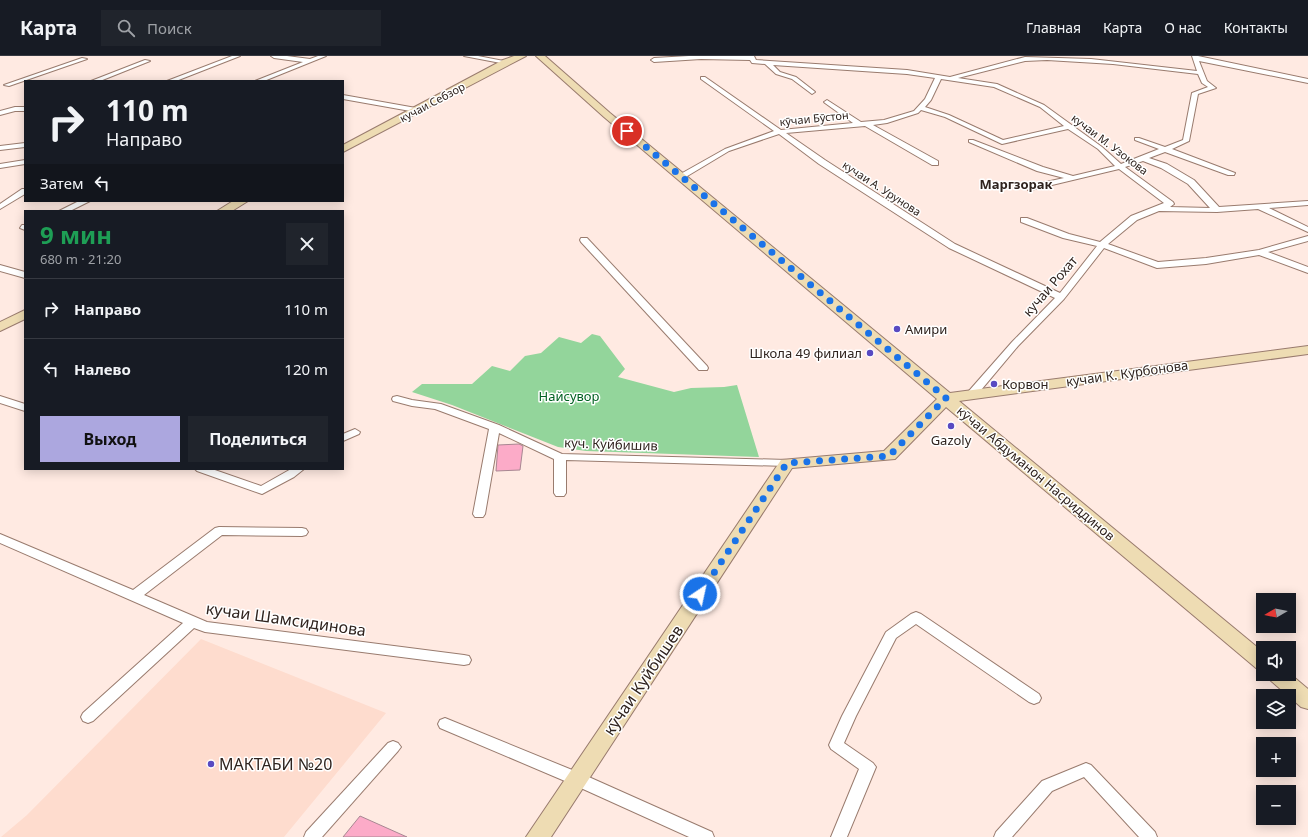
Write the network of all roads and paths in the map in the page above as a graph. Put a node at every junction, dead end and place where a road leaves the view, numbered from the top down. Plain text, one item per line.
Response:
1 (237, 56) edge
2 (274, 56) edge
3 (323, 56) edge
4 (467, 56) edge
5 (522, 56) edge
6 (540, 56) edge
7 (1106, 56) edge
8 (751, 57) edge
9 (1195, 57) edge
10 (1028, 58) edge
11 (84, 59) dead end
12 (654, 60) dead end
13 (147, 61) dead end
14 (312, 61) junction
15 (1095, 61) junction
16 (506, 62) junction
17 (767, 63) junction
18 (1201, 73) junction
19 (939, 77) junction
20 (703, 78) dead end
21 (947, 78) junction
22 (97, 80) edge
23 (173, 80) edge
24 (261, 80) edge
25 (1308, 81) edge
26 (0, 84) edge
27 (8, 85) junction
28 (19, 88) dead end
29 (812, 92) dead end
30 (344, 98) edge
31 (827, 102) dead end
32 (922, 107) junction
33 (24, 108) edge
34 (416, 110) junction
35 (0, 113) edge
36 (863, 124) junction
37 (1070, 127) junction
38 (779, 132) junction
39 (1136, 139) dead end
40 (971, 141) dead end
41 (24, 145) edge
42 (0, 148) edge
43 (344, 148) edge
44 (1166, 149) junction
45 (1142, 158) junction
46 (24, 162) edge
47 (935, 164) dead end
48 (0, 166) edge
49 (1120, 167) junction
50 (1231, 173) dead end
51 (681, 176) junction
52 (1073, 178) junction
53 (1031, 188) dead end
54 (24, 192) edge
55 (84, 202) edge
56 (240, 202) edge
57 (1308, 203) edge
58 (0, 207) edge
59 (1161, 207) junction
60 (1260, 207) junction
61 (65, 210) edge
62 (225, 210) edge
63 (1217, 210) junction
64 (1024, 220) dead end
65 (1308, 230) edge
66 (1308, 238) edge
67 (584, 240) dead end
68 (1102, 245) junction
69 (1260, 252) junction
70 (0, 268) edge
71 (1308, 270) edge
72 (24, 275) edge
73 (1061, 297) junction
74 (24, 315) edge
75 (0, 327) edge
76 (1308, 350) edge
77 (703, 368) dead end
78 (972, 394) junction
79 (946, 398) junction
80 (0, 399) edge
81 (397, 399) dead end
82 (24, 408) edge
83 (495, 427) junction
84 (355, 432) dead end
85 (344, 438) edge
86 (560, 457) junction
87 (787, 463) junction
88 (204, 470) edge
89 (294, 472) edge
90 (560, 493) dead end
91 (479, 514) dead end
92 (302, 532) dead end
93 (1, 540) edge
94 (134, 596) junction
95 (192, 622) junction
96 (1256, 657) edge
97 (464, 660) dead end
98 (1284, 681) edge
99 (1034, 698) dead end
100 (1308, 701) edge
101 (88, 717) dead end
102 (445, 724) dead end
103 (393, 747) dead end
104 (577, 779) junction
105 (312, 837) edge
106 (538, 837) edge
107 (706, 837) edge
108 (838, 837) edge
109 (1002, 837) edge
110 (1150, 837) edge

1 - 23 street
2 - 14 street
3 - 14 street
4 - 16 street
5 - 16 main road, кучаи Себзор
6 - 51 main road, кӯчаи Абдуманон Насриддинов
7 - 15 street
8 - 12 street
8 - 17 street
9 - 18 street
9 - 25 street
10 - 15 street
10 - 21 street
11 - 27 street
13 - 22 street
14 - 24 street
15 - 18 street
16 - 34 main road, кучаи Себзор
17 - 19 street, кучаи М. Узокова
17 - 29 street
18 - 44 street
19 - 21 street, кучаи М. Узокова
19 - 32 street
20 - 38 street, кучаи А. Урунова
21 - 37 street, кучаи М. Узокова
26 - 27 street
27 - 28 street
30 - 34 street
31 - 36 street
32 - 36 street, кӯчаи Бӯстон
32 - 37 street
33 - 35 street
34 - 43 main road, кучаи Себзор
36 - 38 street, кӯчаи Бӯстон
36 - 47 street
37 - 49 street, кучаи М. Узокова
38 - 51 street, кӯчаи Бӯстон
38 - 73 street, кучаи А. Урунова
39 - 44 street
40 - 52 street
41 - 42 street
44 - 45 street
44 - 50 street
45 - 49 street
45 - 63 street
46 - 48 street
49 - 52 street
49 - 59 street, кучаи М. Узокова
51 - 79 main road, кӯчаи Абдуманон Насриддинов
52 - 53 street
54 - 58 street
55 - 61 street
56 - 62 main road
57 - 60 street, кучаи Рохат
59 - 63 street, кучаи Рохат
59 - 68 street, кучаи Рохат
60 - 63 street, кучаи Рохат
60 - 65 street
64 - 68 street
66 - 69 street
67 - 77 street
68 - 69 street
68 - 73 street, кучаи Рохат
69 - 71 street
70 - 72 street
73 - 78 street, кучаи Рохат
74 - 75 main road
76 - 78 main road, кучаи К. Курбонова
78 - 79 main road, кучаи К. Курбонова
79 - 87 main road
79 - 96 main road, кӯчаи Абдуманон Насриддинов
80 - 82 street
81 - 83 street, куч. Куйбишив
83 - 86 street, куч. Куйбишив
83 - 91 street
84 - 85 street
86 - 87 street, куч. Куйбишив
86 - 90 street
87 - 104 main road, кӯчаи Куйбишев
88 - 89 street
92 - 94 street
93 - 94 street, кучаи Шамсидинова
94 - 95 street, кучаи Шамсидинова
95 - 97 street, кучаи Шамсидинова
95 - 101 street
98 - 100 main road
99 - 108 street
102 - 104 street
103 - 105 street
104 - 106 main road, кӯчаи Куйбишев
104 - 107 street
109 - 110 street

